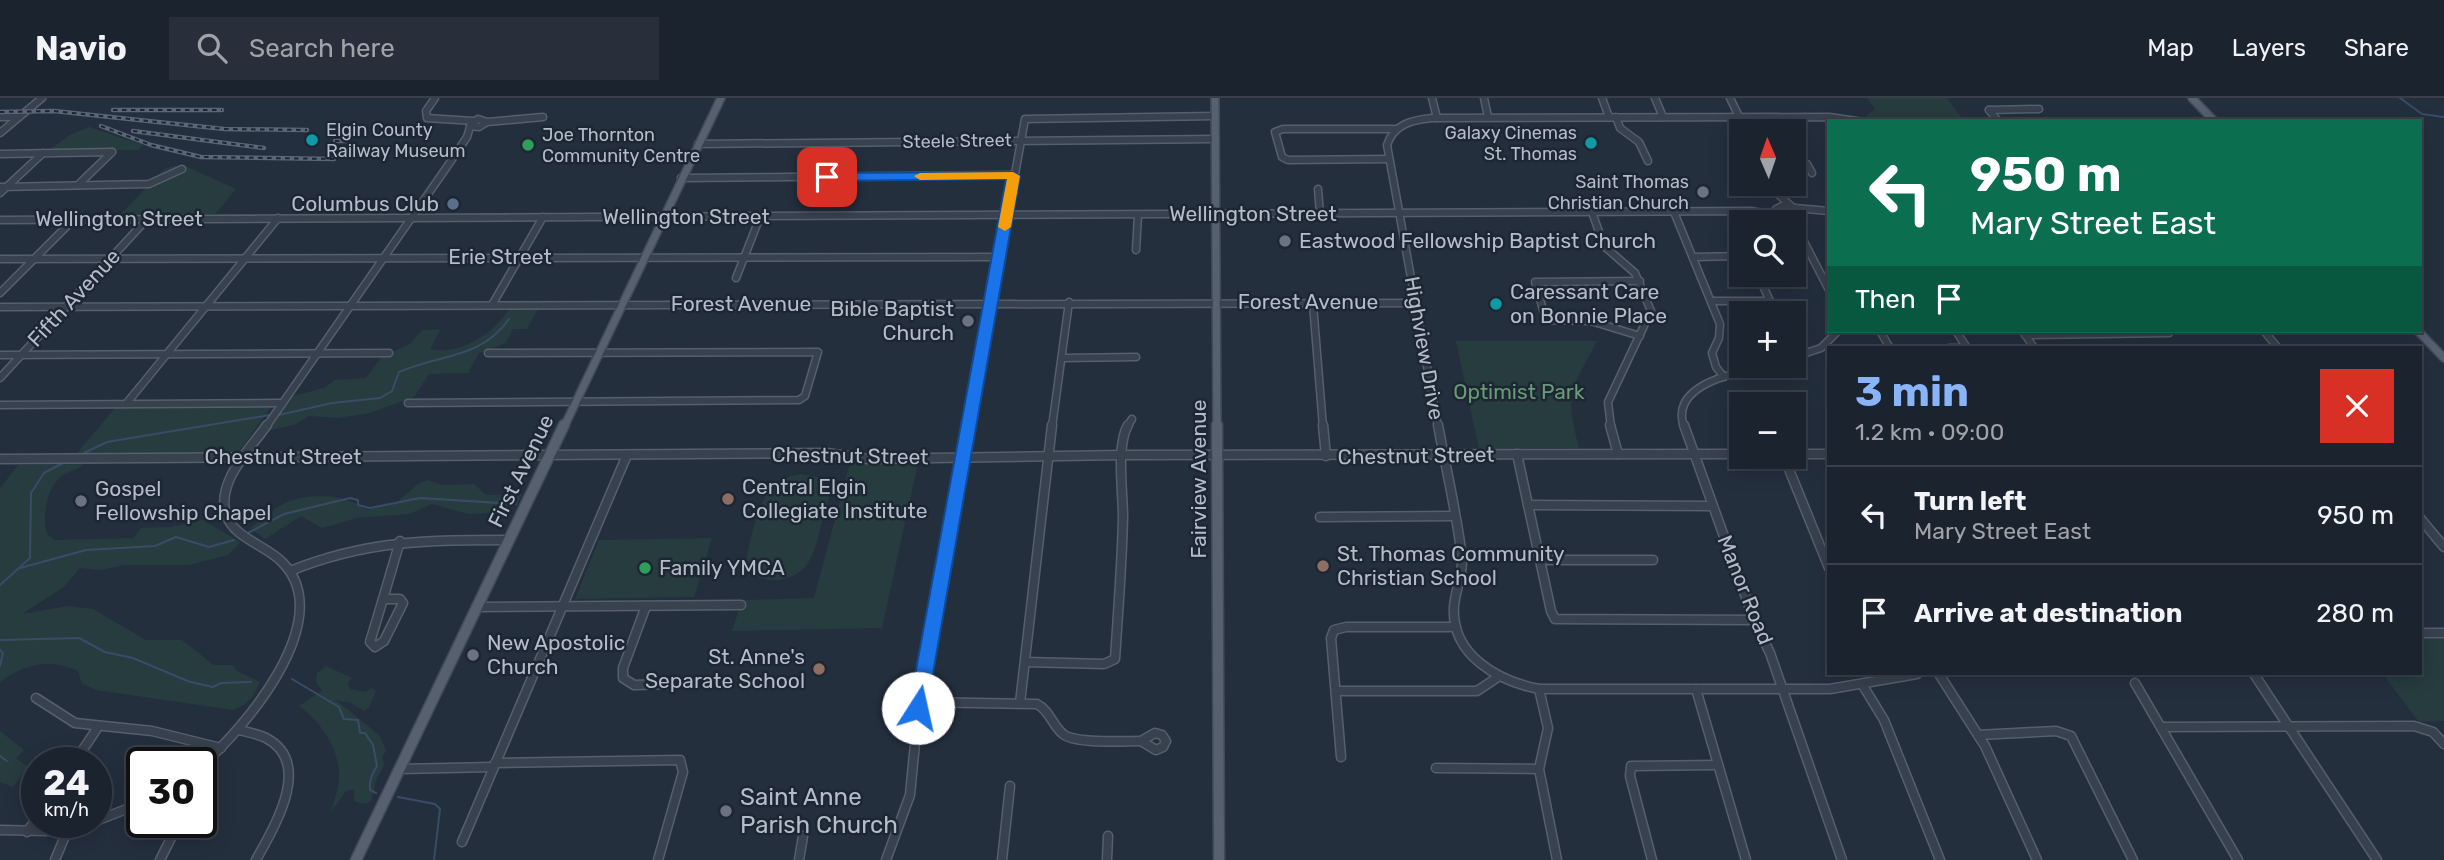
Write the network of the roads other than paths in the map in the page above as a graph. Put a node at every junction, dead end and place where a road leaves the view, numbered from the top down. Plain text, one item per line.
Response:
1 (42, 98) edge
2 (435, 98) edge
3 (721, 98) edge
4 (1215, 98) edge
5 (1432, 98) edge
6 (1484, 98) edge
7 (1602, 98) edge
8 (1655, 98) edge
9 (1730, 98) edge
10 (2192, 98) edge
11 (2039, 109) dead end
12 (1215, 116) junction
13 (0, 117) edge
14 (20, 117) junction
15 (543, 117) dead end
16 (1488, 117) junction
17 (1613, 117) junction
18 (1663, 117) junction
19 (1739, 117) junction
20 (1437, 118) junction
21 (1843, 119) edge
22 (1996, 119) edge
23 (2212, 119) edge
24 (487, 122) junction
25 (471, 124) junction
26 (479, 127) junction
27 (1395, 129) junction
28 (0, 133) edge
29 (467, 137) junction
30 (1215, 139) junction
31 (1019, 141) junction
32 (698, 144) junction
33 (43, 153) junction
34 (0, 154) edge
35 (1390, 159) junction
36 (1648, 161) dead end
37 (1806, 164) edge
38 (182, 169) dead end
39 (1812, 173) dead end
40 (1013, 176) junction
41 (681, 178) junction
42 (78, 185) junction
43 (4, 187) edge
44 (1318, 189) dead end
45 (0, 193) edge
46 (1779, 196) edge
47 (1780, 196) edge
48 (1777, 207) junction
49 (1793, 207) junction
50 (1758, 210) edge
51 (1779, 210) edge
52 (1795, 210) edge
53 (1729, 211) edge
54 (1827, 211) edge
55 (1592, 212) junction
56 (1674, 212) junction
57 (1399, 213) junction
58 (1216, 214) junction
59 (1320, 214) junction
60 (1138, 215) junction
61 (1806, 215) edge
62 (664, 216) junction
63 (1006, 216) junction
64 (411, 217) junction
65 (543, 217) junction
66 (760, 217) junction
67 (148, 218) junction
68 (278, 218) junction
69 (74, 219) junction
70 (0, 220) edge
71 (1806, 248) edge
72 (1136, 250) dead end
73 (383, 257) junction
74 (520, 257) junction
75 (999, 257) junction
76 (1693, 257) junction
77 (1729, 257) edge
78 (111, 258) junction
79 (246, 258) junction
80 (645, 258) junction
81 (744, 258) junction
82 (0, 259) edge
83 (35, 259) junction
84 (736, 278) dead end
85 (1640, 281) junction
86 (1764, 287) edge
87 (1827, 287) edge
88 (0, 293) edge
89 (1215, 301) junction
90 (1711, 301) junction
91 (991, 302) junction
92 (1069, 302) junction
93 (1312, 303) junction
94 (1415, 303) junction
95 (622, 304) junction
96 (492, 305) junction
97 (206, 306) junction
98 (349, 306) junction
99 (0, 307) edge
100 (67, 307) junction
101 (1836, 333) edge
102 (2420, 333) edge
103 (1640, 336) junction
104 (389, 353) dead end
105 (488, 353) dead end
106 (599, 353) junction
107 (1806, 353) edge
108 (166, 354) junction
109 (315, 354) junction
110 (0, 355) edge
111 (22, 355) junction
112 (1136, 357) dead end
113 (1063, 358) junction
114 (2444, 358) edge
115 (1729, 376) edge
116 (1724, 377) junction
117 (0, 378) edge
118 (576, 402) junction
119 (279, 403) junction
120 (408, 403) dead end
121 (126, 404) junction
122 (0, 405) edge
123 (1132, 419) dead end
124 (1517, 454) junction
125 (1618, 454) junction
126 (1693, 454) junction
127 (1729, 454) edge
128 (1806, 454) edge
129 (1827, 454) edge
130 (550, 455) junction
131 (627, 455) junction
132 (1122, 455) junction
133 (1048, 456) junction
134 (1443, 456) junction
135 (242, 457) junction
136 (964, 457) junction
137 (1216, 457) junction
138 (1326, 457) junction
139 (0, 459) edge
140 (1789, 469) edge
141 (1528, 505) junction
142 (1712, 506) junction
143 (1454, 516) junction
144 (1320, 517) dead end
145 (2422, 520) edge
146 (509, 540) junction
147 (400, 541) junction
148 (2444, 547) edge
149 (1540, 560) junction
150 (1653, 561) dead end
151 (1827, 563) edge
152 (290, 571) junction
153 (382, 599) junction
154 (741, 605) dead end
155 (562, 606) junction
156 (646, 606) junction
157 (479, 607) junction
158 (1754, 620) junction
159 (1455, 627) junction
160 (2422, 633) edge
161 (2444, 633) edge
162 (1026, 662) junction
163 (1912, 675) edge
164 (1940, 675) edge
165 (2255, 675) edge
166 (1498, 677) junction
167 (2136, 683) dead end
168 (670, 684) dead end
169 (1862, 684) junction
170 (1539, 689) junction
171 (1696, 689) junction
172 (1783, 689) junction
173 (1336, 691) junction
174 (36, 698) dead end
175 (919, 702) junction
176 (1020, 703) junction
177 (2288, 726) junction
178 (98, 727) junction
179 (2161, 727) junction
180 (239, 730) junction
181 (1978, 734) junction
182 (1141, 741) dead end
183 (2444, 744) edge
184 (85, 747) edge
185 (221, 748) junction
186 (217, 752) edge
187 (1341, 757) dead end
188 (494, 765) junction
189 (1718, 765) junction
190 (1436, 768) dead end
191 (400, 769) junction
192 (1538, 769) junction
193 (1010, 786) dead end
194 (0, 830) edge
195 (21, 832) edge
196 (803, 836) dead end
197 (1108, 836) dead end
198 (64, 838) edge
199 (171, 838) edge
200 (462, 842) dead end
201 (55, 860) edge
202 (160, 860) edge
203 (256, 860) edge
204 (356, 860) edge
205 (658, 860) edge
206 (799, 860) edge
207 (886, 860) edge
208 (1002, 860) edge
209 (1107, 860) edge
210 (1219, 860) edge
211 (1557, 860) edge
212 (1653, 860) edge
213 (1746, 860) edge
214 (1842, 860) edge
215 (1940, 860) edge
216 (2037, 860) edge
217 (2133, 860) edge
218 (2238, 860) edge
219 (2377, 860) edge

1 - 14 street
2 - 25 street
3 - 32 main road, First Avenue
4 - 12 main road, Fairview Avenue
5 - 20 street
6 - 16 street
7 - 17 street
8 - 18 street
9 - 19 street
10 - 23 main road
11 - 22 street
12 - 30 main road, Fairview Avenue
12 - 31 street
13 - 14 street
14 - 28 street
15 - 24 street
16 - 17 street
16 - 20 street
17 - 18 street
17 - 36 street
18 - 19 street
19 - 21 street
20 - 27 street
24 - 25 street
24 - 26 street
25 - 26 street
25 - 29 street
26 - 29 street
27 - 35 street, Highview Drive
27 - 35 street
29 - 64 street
30 - 31 street, Steele Street
30 - 58 main road, Fairview Avenue
31 - 32 street, Steele Street
31 - 40 street
32 - 41 main road, First Avenue
33 - 34 street
33 - 42 street
33 - 43 street
35 - 57 street, Highview Drive
37 - 39 street
38 - 42 street
40 - 41 street
40 - 63 street
41 - 62 main road, First Avenue
42 - 43 street
43 - 45 street
44 - 59 street
46 - 48 street
47 - 49 street
48 - 49 street, Wellington Street
48 - 50 street, Wellington Street
48 - 51 street
49 - 52 street
49 - 54 street
53 - 56 street, Wellington Street
54 - 61 street
55 - 56 street, Wellington Street
55 - 57 street, Wellington Street
55 - 85 street
56 - 76 street
57 - 59 street, Wellington Street
57 - 94 street, Highview Drive
58 - 59 street, Wellington Street
58 - 60 street, Wellington Street
58 - 89 main road, Fairview Avenue
60 - 63 street, Wellington Street
60 - 72 street
62 - 65 street, Wellington Street
62 - 66 street, Wellington Street
62 - 80 main road, First Avenue
63 - 66 street, Wellington Street
63 - 75 street
64 - 65 street, Wellington Street
64 - 68 street, Wellington Street
64 - 73 street
65 - 74 street
66 - 81 street
67 - 68 street, Wellington Street
67 - 69 street, Wellington Street
67 - 78 street, Fifth Avenue
68 - 79 street
69 - 70 street, Wellington Street
69 - 83 street
71 - 87 street
73 - 74 street, Erie Street
73 - 79 street, Erie Street
73 - 98 street
74 - 80 street, Erie Street
74 - 96 street
75 - 81 street, Erie Street
75 - 91 street
76 - 77 street
76 - 90 street
78 - 79 street, Erie Street
78 - 83 street, Erie Street
78 - 100 street, Fifth Avenue
79 - 97 street
80 - 81 street, Erie Street
80 - 95 main road, First Avenue
81 - 84 street
82 - 83 street, Erie Street
83 - 88 street
85 - 103 street
85 - 103 street
86 - 90 street
89 - 92 street, Forest Avenue
89 - 93 street, Forest Avenue
89 - 137 main road, Fairview Avenue
90 - 116 street
91 - 92 street, Forest Avenue
91 - 95 street, Forest Avenue
91 - 136 street
92 - 113 street
93 - 94 street, Forest Avenue
93 - 138 street
94 - 134 street, Highview Drive
95 - 96 street, Forest Avenue
95 - 106 main road, First Avenue
96 - 98 street, Forest Avenue
97 - 98 street, Forest Avenue
97 - 100 street, Forest Avenue
97 - 108 street
98 - 109 street
99 - 100 street, Forest Avenue
100 - 111 street, Fifth Avenue
101 - 107 street
102 - 114 main road
103 - 125 street
104 - 109 street
105 - 106 street
106 - 118 main road, First Avenue
106 - 118 street
108 - 109 street
108 - 111 street
108 - 121 street
109 - 119 street
110 - 111 street
111 - 117 street, Fifth Avenue
112 - 113 street
113 - 133 street
115 - 116 street, Manor Road
116 - 126 street, Manor Road
118 - 120 street
118 - 130 main road, First Avenue
119 - 121 street
119 - 135 street
121 - 122 street
123 - 132 street
124 - 125 street, Chestnut Street
124 - 134 street, Chestnut Street
124 - 141 street
125 - 126 street, Chestnut Street
126 - 127 street, Chestnut Street
126 - 142 street, Manor Road
128 - 129 street
130 - 131 street, Chestnut Street
130 - 135 street, Chestnut Street
130 - 146 main road, First Avenue
131 - 136 street, Chestnut Street
131 - 155 street
132 - 133 street, Chestnut Street
132 - 137 street, Chestnut Street
132 - 162 street
133 - 136 street, Chestnut Street
133 - 162 street
134 - 138 street, Chestnut Street
134 - 143 street, Highview Drive
135 - 139 street, Chestnut Street
135 - 152 street
136 - 175 street
137 - 138 street, Chestnut Street
137 - 210 main road, Fairview Avenue
140 - 151 street
141 - 142 street
141 - 149 street
142 - 158 street, Manor Road
143 - 144 street
143 - 159 street, Highview Drive
145 - 148 street
146 - 147 street
146 - 157 main road, First Avenue
147 - 152 street
147 - 153 street
149 - 150 street
149 - 158 street
152 - 180 street
153 - 153 street
154 - 156 street
155 - 156 street
155 - 157 street
155 - 188 street
156 - 168 street
157 - 191 main road, First Avenue
158 - 172 street, Manor Road
159 - 166 street
159 - 173 street
160 - 161 street
162 - 176 street
163 - 169 street
164 - 181 street
165 - 177 street
166 - 170 street
166 - 173 street
167 - 179 street
169 - 172 street
169 - 215 street
170 - 171 street
170 - 192 street
171 - 172 street
171 - 189 street
172 - 214 street, Manor Road
173 - 187 street
174 - 178 street
175 - 176 street
175 - 207 street
176 - 182 street
177 - 179 street
177 - 183 street
177 - 219 street
178 - 184 street
178 - 185 street
179 - 218 street
180 - 185 street
180 - 203 street
181 - 216 street
181 - 217 street
185 - 186 street
188 - 191 street
188 - 200 street
188 - 205 street
189 - 212 street
189 - 213 street
190 - 192 street
191 - 204 main road, First Avenue
192 - 211 street
193 - 208 street
194 - 195 street
196 - 206 street
197 - 209 street
198 - 201 street
199 - 202 street

